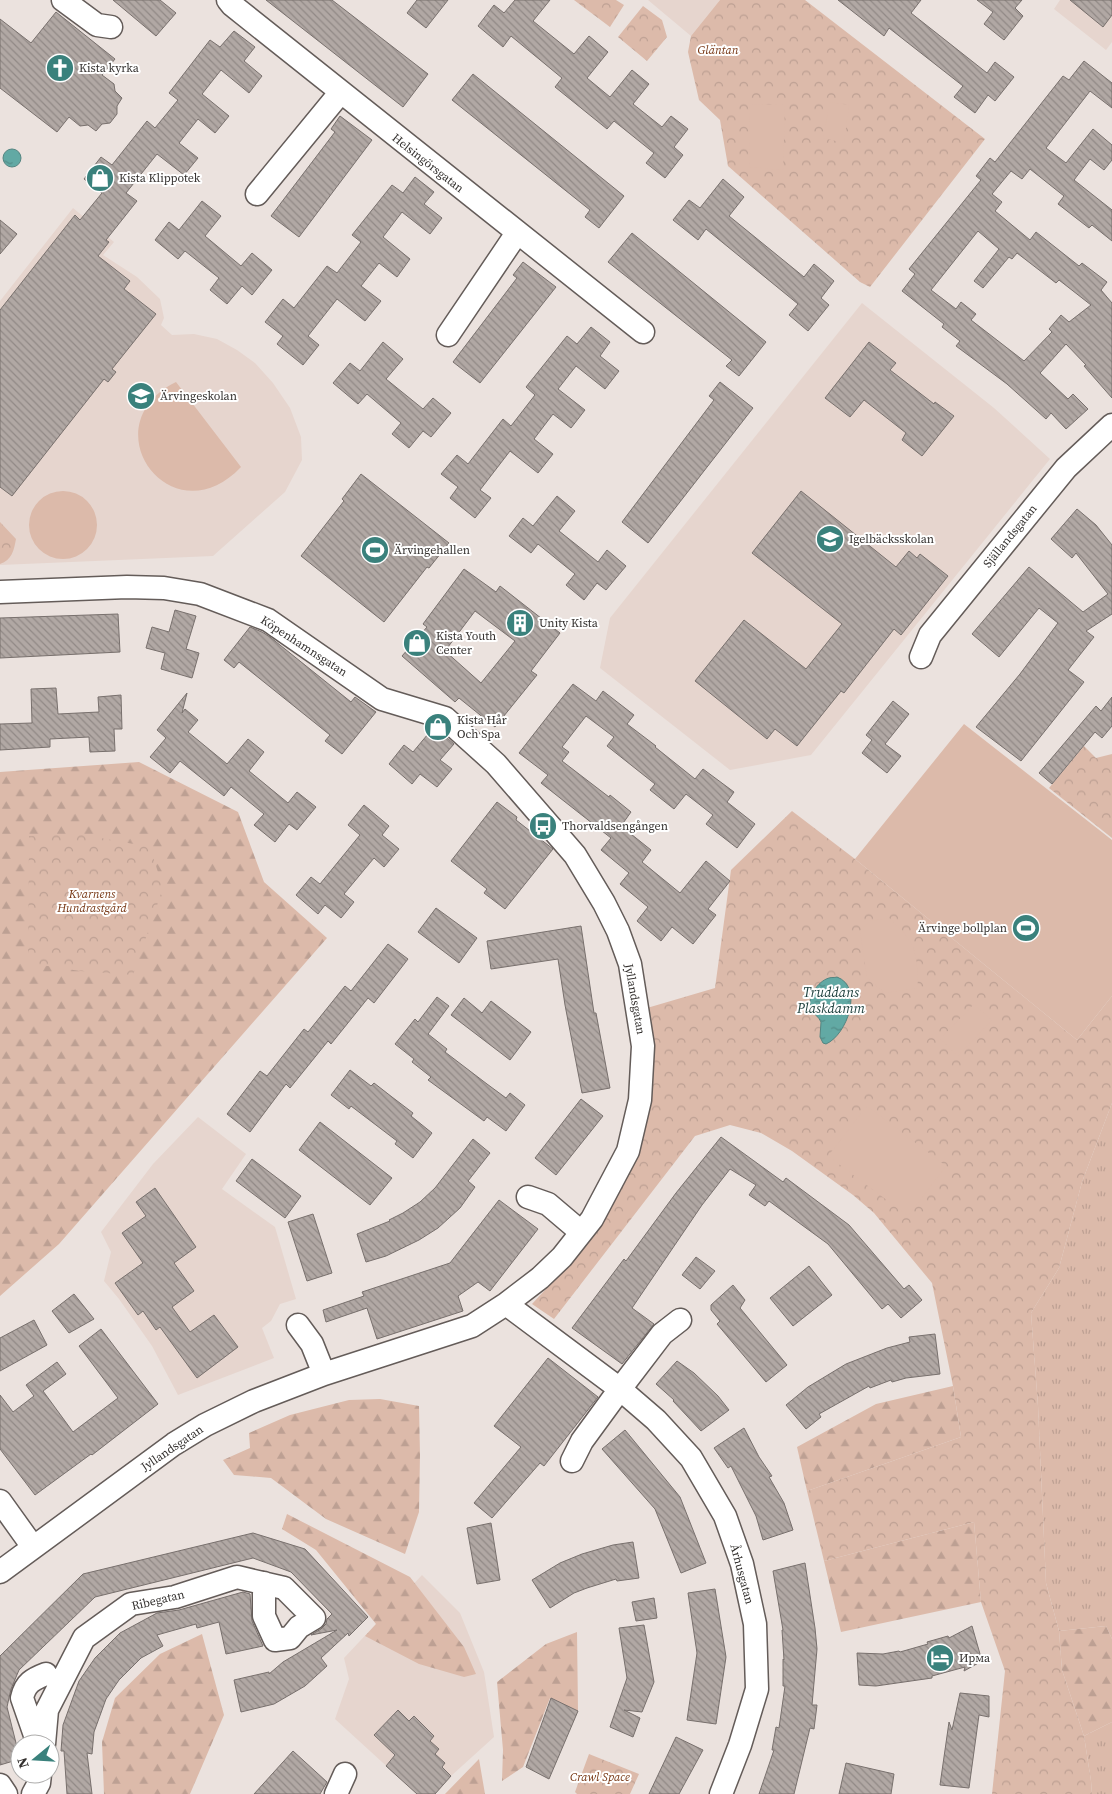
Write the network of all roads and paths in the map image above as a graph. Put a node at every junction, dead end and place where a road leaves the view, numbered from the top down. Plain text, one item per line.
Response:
1 (63, 0) edge
2 (228, 0) edge
3 (111, 27) dead end
4 (340, 93) junction
5 (257, 194) dead end
6 (517, 233) junction
7 (643, 332) dead end
8 (448, 335) dead end
9 (1112, 424) edge
10 (0, 592) edge
11 (921, 657) dead end
12 (496, 764) joint
13 (528, 1197) dead end
14 (581, 1232) junction
15 (506, 1304) junction
16 (680, 1320) dead end
17 (298, 1325) dead end
18 (324, 1374) junction
19 (620, 1388) junction
20 (572, 1461) dead end
21 (0, 1501) edge
22 (33, 1547) junction
23 (0, 1572) edge
24 (264, 1584) dead end
25 (53, 1679) junction
26 (35, 1734) edge
27 (45, 1734) edge
28 (0, 1785) edge
29 (6, 1794) edge
30 (721, 1794) edge

1 - 3 street
2 - 4 street, Helsingörsgatan
4 - 5 street
4 - 6 street, Helsingörsgatan
6 - 7 street, Helsingörsgatan
6 - 8 street
9 - 11 street, Själlandsgatan
10 - 12 street, Köpenhamnsgatan
12 - 14 street, Jyllandsgatan
13 - 14 street
14 - 15 street, Jyllandsgatan
15 - 18 street, Jyllandsgatan
15 - 19 street, Århusgatan
16 - 19 street
17 - 18 street
18 - 22 street, Jyllandsgatan
19 - 20 street
19 - 30 street, Århusgatan
21 - 22 street
22 - 23 street, Jyllandsgatan
24 - 25 street, Ribegatan
25 - 26 street
25 - 27 street, Ribegatan
28 - 29 street

